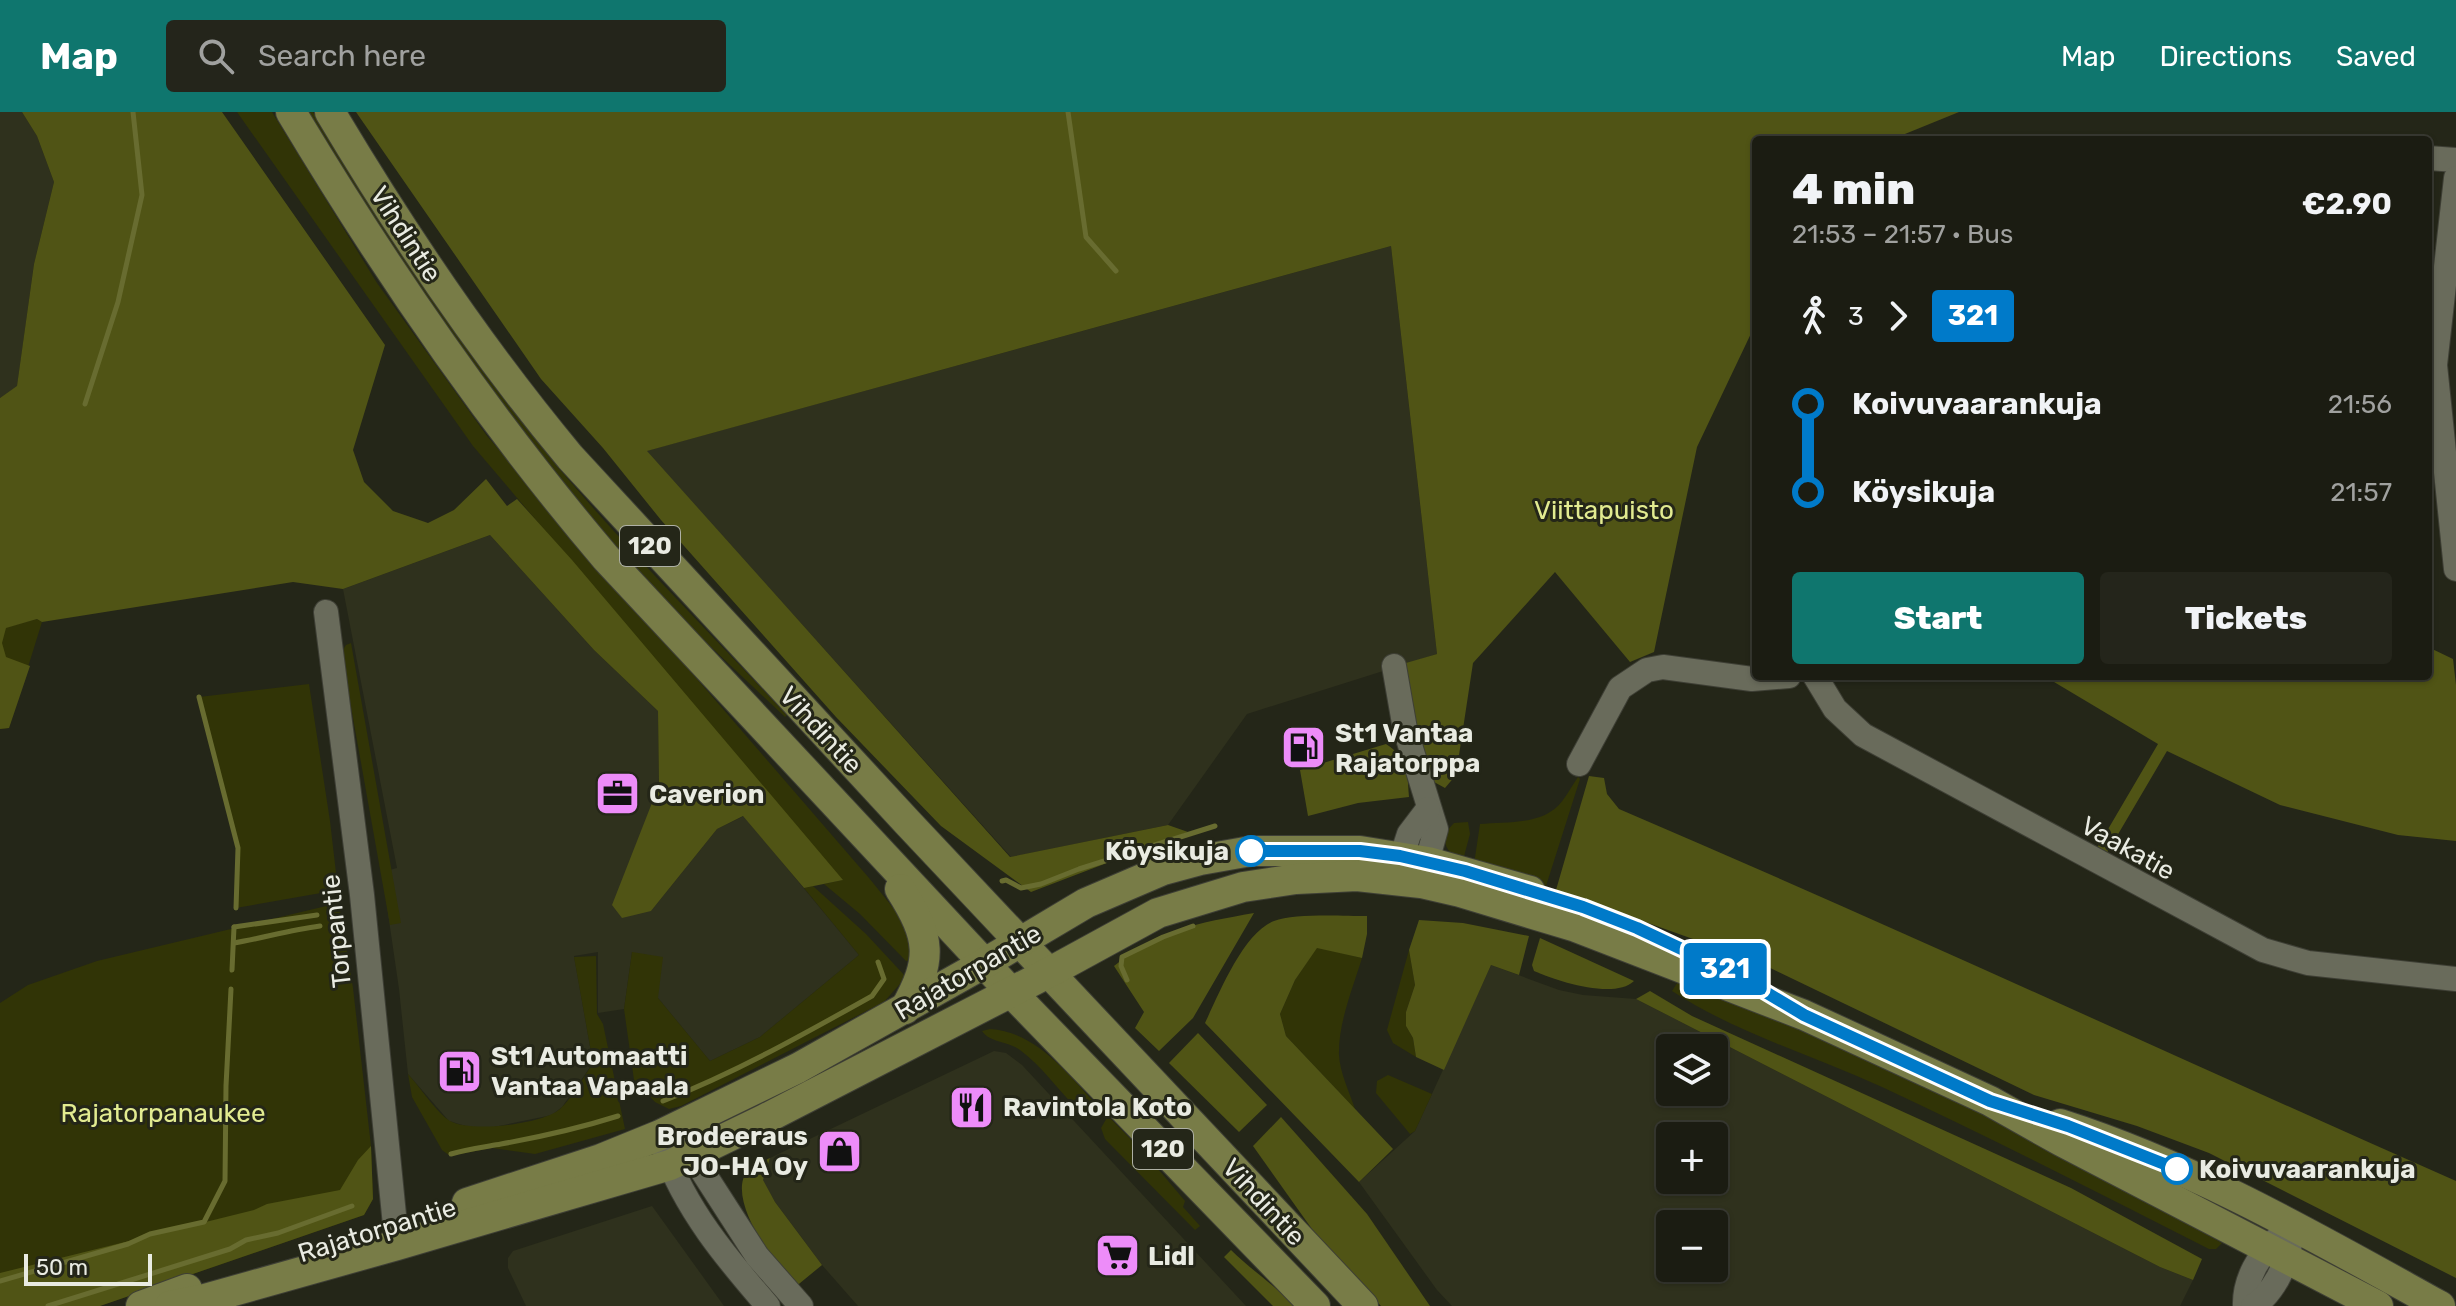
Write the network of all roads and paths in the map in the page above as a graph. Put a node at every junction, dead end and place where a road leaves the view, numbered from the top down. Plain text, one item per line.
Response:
1 (291, 112) edge
2 (330, 112) edge
3 (2432, 158) edge
4 (2456, 160) edge
5 (2456, 178) edge
6 (2456, 569) edge
7 (326, 612) dead end
8 (1394, 666) dead end
9 (1752, 679) edge
10 (1817, 680) edge
11 (1579, 764) dead end
12 (875, 848) junction
13 (1411, 870) junction
14 (1019, 942) junction
15 (985, 963) junction
16 (1050, 972) junction
17 (2456, 979) edge
18 (1011, 992) junction
19 (905, 1009) junction
20 (1990, 1101) junction
21 (660, 1135) junction
22 (681, 1160) junction
23 (2293, 1226) junction
24 (396, 1235) junction
25 (2277, 1253) junction
26 (141, 1306) edge
27 (170, 1306) edge
28 (768, 1306) edge
29 (801, 1306) edge
30 (1315, 1306) edge
31 (1363, 1306) edge
32 (2245, 1306) edge
33 (2253, 1306) edge
34 (2378, 1306) edge
35 (2440, 1306) edge

1 - 12 main road, Vihdintie / 120
2 - 14 main road, Vihdintie / 120
3 - 4 street
5 - 6 street
7 - 24 street, Torpantie
8 - 13 street
9 - 11 street
10 - 17 street, Vaakatie
12 - 15 main road, Vihdintie / 120
12 - 19 main road
13 - 14 main road, Rajatorpantie
13 - 16 main road, Rajatorpantie
13 - 20 main road, Rajatorpantie
14 - 15 main road, Rajatorpantie
14 - 16 main road, Vihdintie / 120
15 - 18 main road, Vihdintie / 120
15 - 19 main road, Rajatorpantie
16 - 18 main road, Rajatorpantie
16 - 31 main road, Vihdintie / 120
18 - 22 main road, Rajatorpantie
18 - 30 main road, Vihdintie / 120
19 - 21 main road, Rajatorpantie
20 - 23 main road, Rajatorpantie
20 - 25 main road, Rajatorpantie
21 - 22 street
21 - 24 main road, Rajatorpantie
22 - 24 main road, Rajatorpantie
22 - 28 street
22 - 29 street
23 - 25 street
23 - 35 main road, Rajatorpantie
24 - 26 main road, Rajatorpantie
24 - 27 main road, Rajatorpantie
25 - 32 street
25 - 33 street
25 - 34 main road, Rajatorpantie

